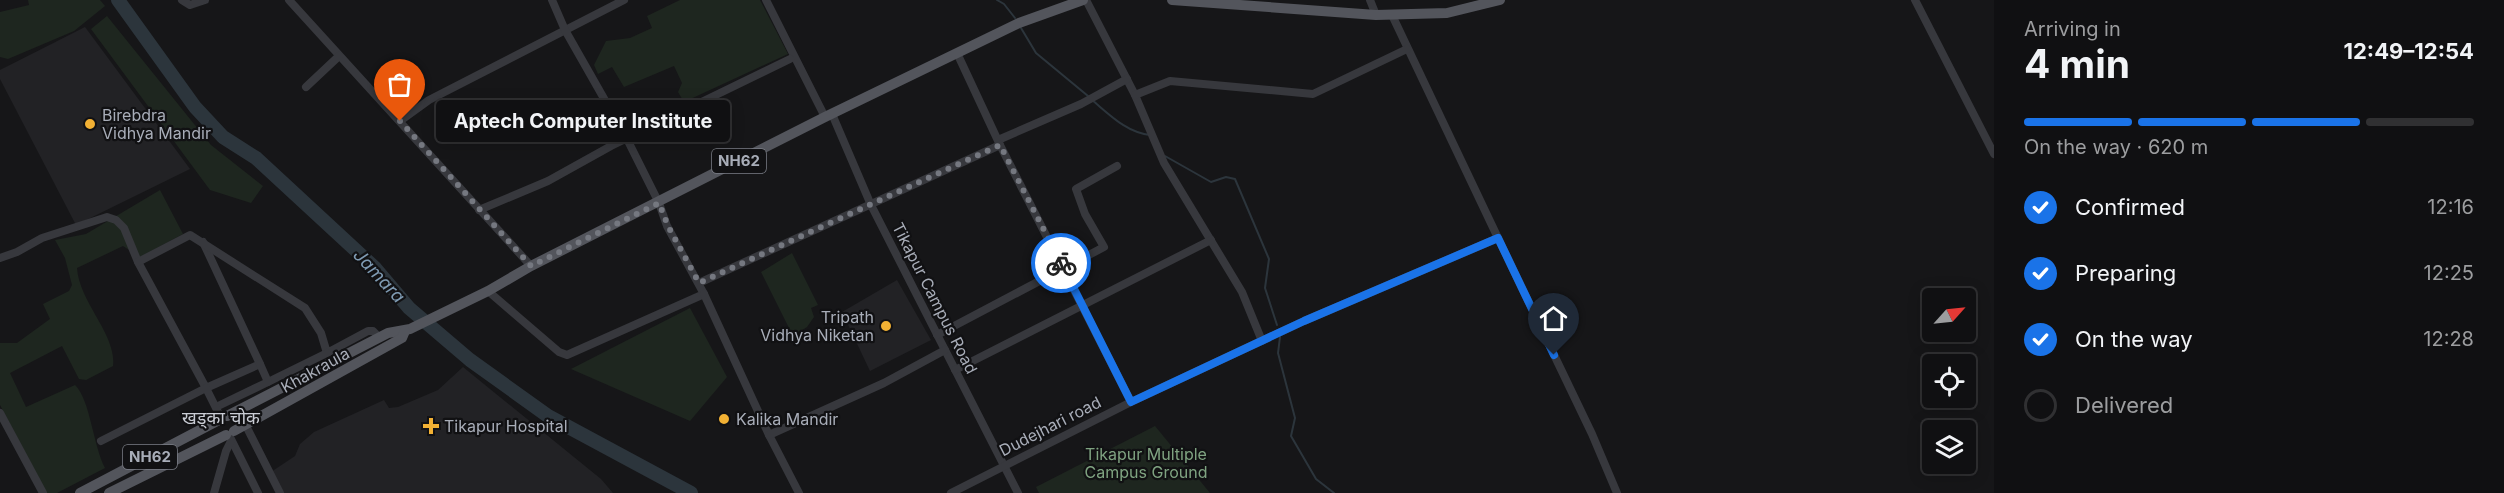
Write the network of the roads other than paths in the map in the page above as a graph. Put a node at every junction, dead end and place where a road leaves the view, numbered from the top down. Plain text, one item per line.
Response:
1 (182, 0) edge
2 (205, 0) edge
3 (289, 0) edge
4 (552, 0) edge
5 (624, 0) edge
6 (766, 0) edge
7 (1084, 0) edge
8 (1172, 0) edge
9 (1370, 0) edge
10 (1500, 0) edge
11 (1915, 0) edge
12 (1376, 15) junction
13 (1392, 15) junction
14 (565, 30) junction
15 (1407, 49) junction
16 (957, 53) junction
17 (339, 57) junction
18 (790, 59) dead end
19 (1127, 79) junction
20 (306, 87) dead end
21 (1135, 95) junction
22 (828, 115) junction
23 (400, 121) junction
24 (627, 140) junction
25 (999, 142) junction
26 (1994, 154) edge
27 (1117, 166) dead end
28 (659, 203) junction
29 (871, 205) junction
30 (479, 210) junction
31 (1498, 238) junction
32 (1211, 240) junction
33 (203, 242) junction
34 (0, 258) edge
35 (138, 262) junction
36 (531, 266) junction
37 (1063, 268) junction
38 (699, 283) junction
39 (488, 291) junction
40 (704, 294) junction
41 (1082, 303) junction
42 (407, 330) junction
43 (937, 334) junction
44 (380, 337) junction
45 (1262, 341) junction
46 (945, 350) junction
47 (327, 353) junction
48 (260, 364) junction
49 (955, 370) junction
50 (268, 382) junction
51 (206, 388) junction
52 (1131, 402) junction
53 (216, 407) junction
54 (238, 410) junction
55 (0, 413) edge
56 (222, 418) junction
57 (246, 426) junction
58 (230, 435) junction
59 (769, 435) junction
60 (101, 441) dead end
61 (1005, 466) junction
62 (43, 493) edge
63 (80, 493) edge
64 (109, 493) edge
65 (214, 493) edge
66 (258, 493) edge
67 (280, 493) edge
68 (799, 493) edge
69 (951, 493) edge
70 (1018, 493) edge
71 (1617, 493) edge

1 - 2 street
3 - 17 street
4 - 14 street
5 - 14 street
6 - 22 street, Tikapur Campus Road
7 - 16 main road, NH62
7 - 19 street
8 - 12 main road
9 - 12 street
10 - 13 main road
11 - 26 street
12 - 13 main road
13 - 15 street
14 - 23 street
14 - 24 street
15 - 21 street
15 - 31 street
16 - 22 main road, NH62
16 - 25 street
17 - 20 street
17 - 23 street
18 - 24 street
19 - 21 street
19 - 25 street
21 - 32 street
22 - 28 main road, NH62
22 - 29 street, Tikapur Campus Road
23 - 30 street
24 - 28 street
24 - 30 street
25 - 29 street
25 - 37 street
27 - 37 street
28 - 36 main road, NH62
28 - 38 street
29 - 38 street
29 - 43 street, Tikapur Campus Road
30 - 36 street
31 - 45 street, Dudejhari road
31 - 71 street
32 - 41 street
32 - 45 street
33 - 35 street
33 - 47 street
33 - 48 street
34 - 35 street
35 - 51 street
36 - 39 main road, NH62
37 - 41 street
37 - 43 street
38 - 40 street
39 - 40 street
39 - 42 main road, NH62
40 - 59 street
41 - 49 street
41 - 52 street
42 - 44 main road, Khakraula / NH62
42 - 57 main road, Khakraula / NH62
43 - 46 street, Tikapur Campus Road
44 - 47 street
44 - 54 main road, Khakraula / NH62
45 - 52 street, Dudejhari road
46 - 49 street, Tikapur Campus Road
46 - 59 street
47 - 50 street
48 - 50 street
48 - 51 street
49 - 61 street, Tikapur Campus Road
50 - 53 street
51 - 53 street
51 - 60 street
52 - 61 street, Dudejhari road
53 - 56 street
54 - 56 main road, Khakraula / NH62
54 - 57 street
55 - 62 street
56 - 58 main road
56 - 58 main road
56 - 63 main road, NH62
57 - 58 main road, Khakraula / NH62
57 - 67 street
58 - 64 main road, NH62
58 - 65 street
58 - 66 street
59 - 68 street
61 - 69 street, Dudejhari road
61 - 70 street, Tikapur Campus Road

